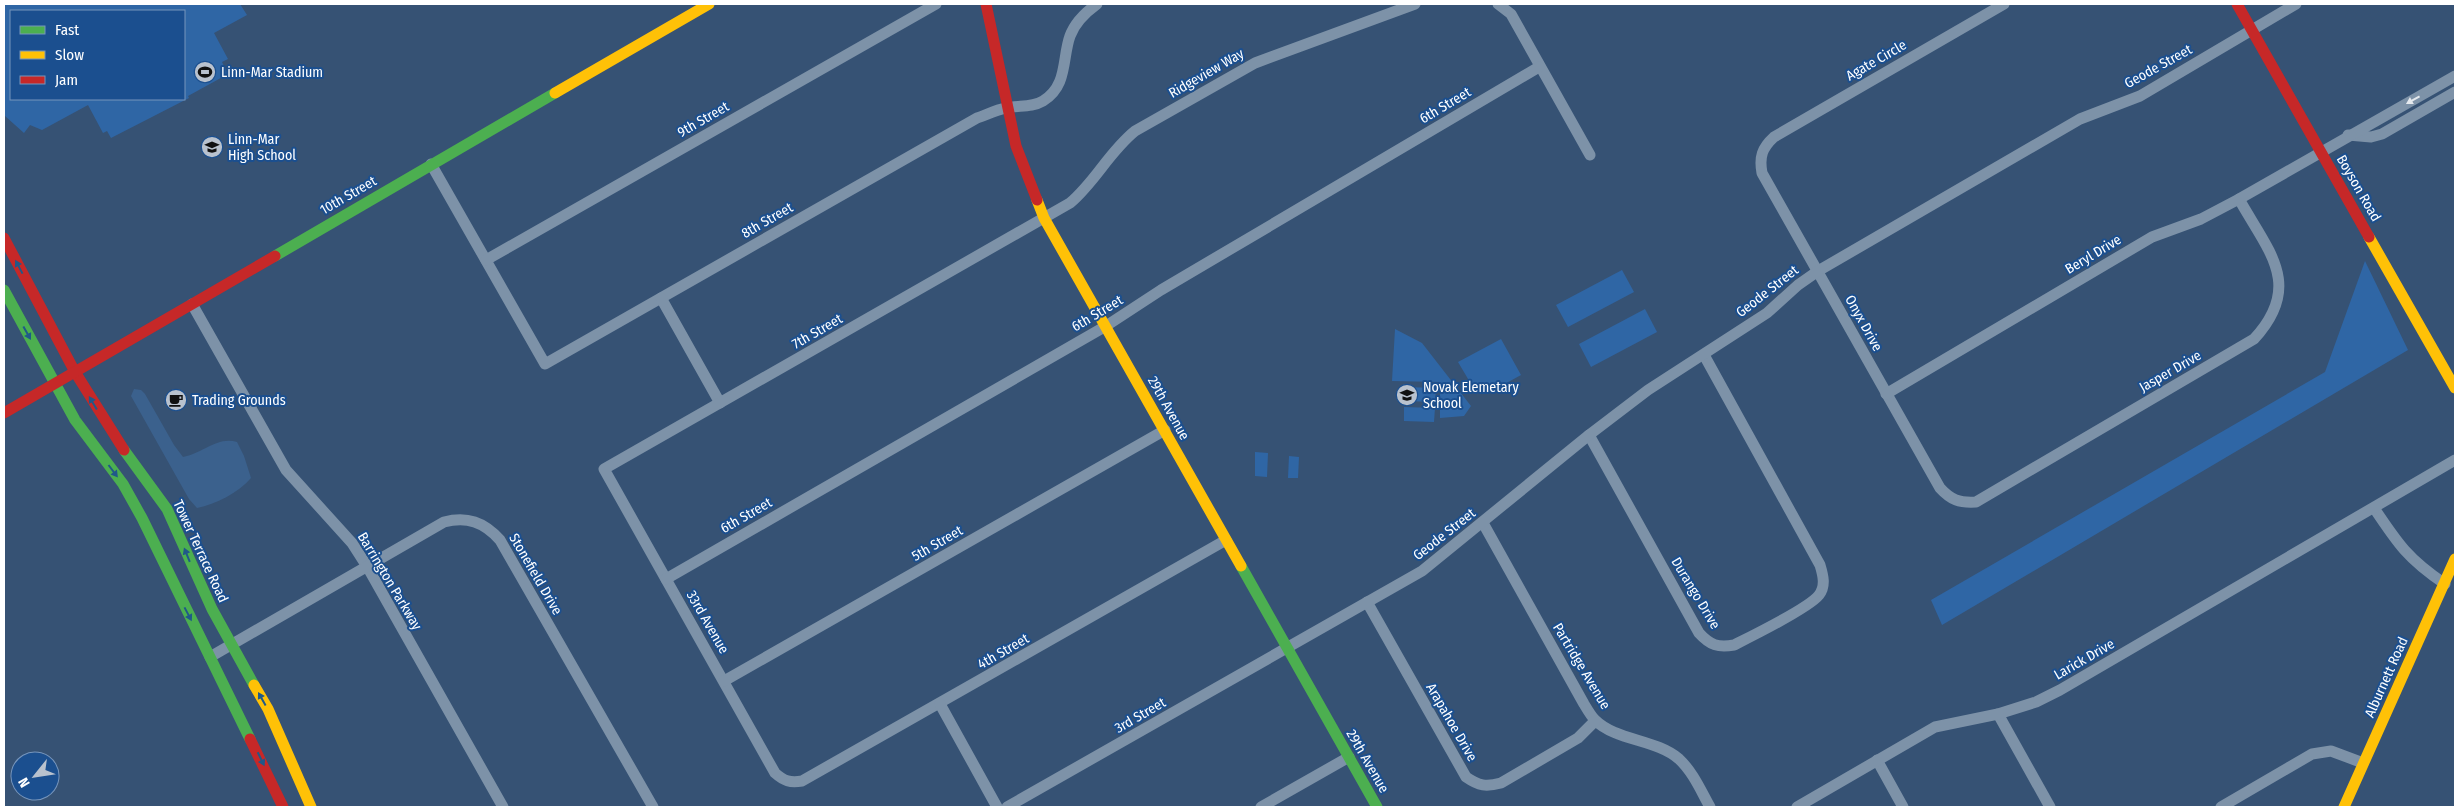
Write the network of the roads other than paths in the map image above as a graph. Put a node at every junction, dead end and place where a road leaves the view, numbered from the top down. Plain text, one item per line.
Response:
1 (709, 4) edge
2 (936, 4) edge
3 (986, 4) edge
4 (1097, 4) edge
5 (1415, 4) edge
6 (1498, 4) edge
7 (2004, 4) edge
8 (2237, 4) edge
9 (2296, 4) edge
10 (2252, 30) junction
11 (1540, 67) junction
12 (2455, 76) edge
13 (2455, 92) edge
14 (1007, 108) junction
15 (2348, 135) junction
16 (1765, 145) joint
17 (2320, 151) junction
18 (1590, 155) dead end
19 (431, 164) junction
20 (2238, 199) junction
21 (1044, 218) junction
22 (4, 238) edge
23 (486, 260) junction
24 (1818, 271) junction
25 (4, 290) edge
26 (661, 298) junction
27 (192, 304) junction
28 (1106, 326) junction
29 (1704, 355) junction
30 (75, 372) junction
31 (54, 385) junction
32 (2455, 388) edge
33 (1886, 394) junction
34 (720, 403) junction
35 (4, 413) edge
36 (1165, 430) junction
37 (1589, 435) junction
38 (2455, 460) edge
39 (604, 469) joint
40 (1963, 503) joint
41 (2374, 508) junction
42 (1483, 523) junction
43 (1226, 540) junction
44 (2455, 559) edge
45 (368, 568) junction
46 (666, 579) junction
47 (2444, 584) junction
48 (1367, 602) junction
49 (232, 645) junction
50 (1287, 648) junction
51 (210, 657) junction
52 (724, 681) junction
53 (940, 704) junction
54 (1998, 714) junction
55 (1596, 721) junction
56 (1349, 757) junction
57 (1877, 760) junction
58 (2363, 763) junction
59 (792, 783) joint
60 (283, 807) edge
61 (311, 807) edge
62 (503, 807) edge
63 (653, 807) edge
64 (997, 807) edge
65 (1008, 807) edge
66 (1261, 807) edge
67 (1377, 807) edge
68 (1710, 807) edge
69 (1797, 807) edge
70 (1903, 807) edge
71 (2050, 807) edge
72 (2221, 807) edge
73 (2344, 807) edge

1 - 19 street, 10th Street
2 - 23 street, 9th Street
3 - 14 street, 29th Avenue
4 - 14 street, 8th Street
5 - 21 street, Ridgeview Way
6 - 11 street
7 - 16 street, Agate Circle
8 - 10 street, Boyson Road
9 - 10 street, Geode Street
10 - 17 street, Boyson Road
10 - 24 street, Geode Street
11 - 18 street
11 - 28 street, 6th Street
12 -> 15 street, Beryl Drive
13 - 15 street
14 - 21 street, 29th Avenue
14 - 26 street, 8th Street
15 - 17 street, Beryl Drive
16 - 24 street, Onyx Drive
17 - 20 street, Beryl Drive
17 - 32 street, Boyson Road
19 - 23 street
19 - 27 street, 10th Street
20 - 33 street, Beryl Drive
20 - 40 street, Jasper Drive
21 - 28 street, 29th Avenue
21 - 34 street, 7th Street
30 -> 22 street, Tower Terrace Road
23 - 26 street, 8th Street
24 - 29 street, Geode Street
24 - 33 street, Onyx Drive
25 -> 31 street
26 - 34 street
27 - 30 street, 10th Street
27 - 45 street, Barrington Parkway
28 - 36 street, 29th Avenue
28 - 46 street, 6th Street
29 - 37 street, Geode Street
29 - 37 street, Durango Drive
30 - 31 street, 10th Street
49 -> 30 street, Tower Terrace Road
31 - 35 street, 10th Street
31 -> 51 street
33 - 40 street, Onyx Drive
34 - 39 street, 7th Street
36 - 43 street, 29th Avenue
36 - 52 street, 5th Street
37 - 42 street, Geode Street
38 - 41 street, Larick Drive
39 - 46 street, 33rd Avenue
41 - 47 street
41 - 54 street, Larick Drive
42 - 48 street, Geode Street
42 - 55 street, Partridge Avenue
43 - 50 street, 29th Avenue
43 - 53 street, 4th Street
44 - 47 street, Alburnett Road
45 - 49 street, Stonefield Drive
45 - 62 street, Barrington Parkway
45 - 63 street, Stonefield Drive
46 - 52 street, 33rd Avenue
47 - 58 street, Alburnett Road
48 - 50 street, Geode Street
48 - 55 street, Arapahoe Drive
49 - 51 street, Stonefield Drive
61 -> 49 street, Tower Terrace Road
50 - 56 street, 29th Avenue
50 - 65 street, 3rd Street
51 -> 60 street
52 - 59 street, 33rd Avenue
53 - 59 street, 4th Street
53 - 64 street
54 - 57 street, Larick Drive
54 - 71 street
55 - 68 street, Partridge Avenue
56 - 66 street
56 - 67 street, 29th Avenue
57 - 69 street, Larick Drive
57 - 70 street
58 - 72 street
58 - 73 street, Alburnett Road

